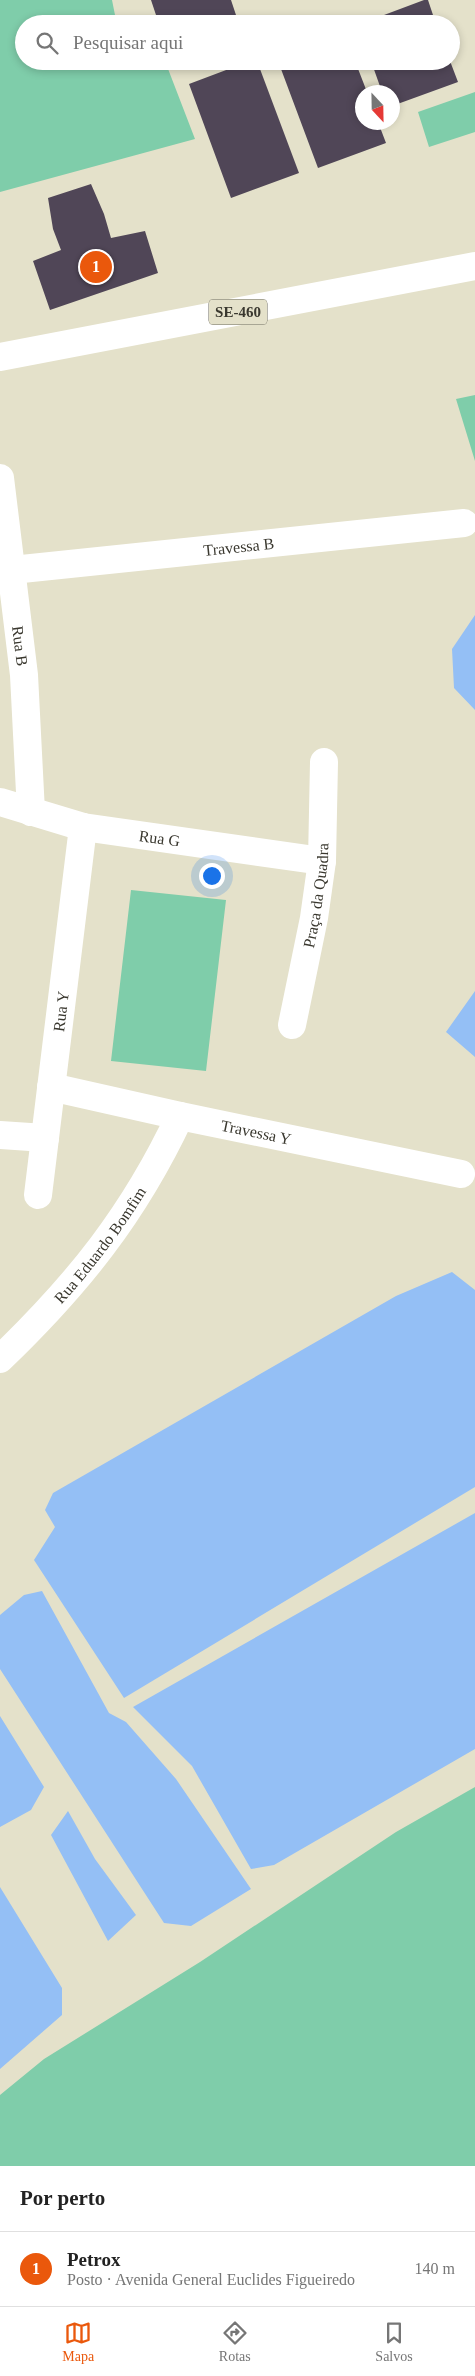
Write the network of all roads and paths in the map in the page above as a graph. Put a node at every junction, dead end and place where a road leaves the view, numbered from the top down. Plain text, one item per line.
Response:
1 (475, 266) edge
2 (0, 357) edge
3 (0, 478) edge
4 (464, 523) dead end
5 (12, 570) junction
6 (324, 762) dead end
7 (0, 802) edge
8 (31, 812) junction
9 (83, 827) junction
10 (322, 861) junction
11 (292, 1025) dead end
12 (51, 1086) junction
13 (180, 1116) junction
14 (0, 1135) edge
15 (45, 1138) junction
16 (461, 1174) dead end
17 (38, 1194) dead end
18 (0, 1359) edge

1 - 2 street, SE-460
3 - 5 street, Rua B
4 - 5 street, Travessa B
5 - 8 street, Rua B
6 - 10 street, Praça da Quadra
7 - 8 street, Rua G
8 - 9 street, Rua G
9 - 10 street, Rua G
9 - 12 street, Rua Y
10 - 11 street, Praça da Quadra
12 - 13 street, Travessa Y
12 - 15 street, Rua Y
13 - 16 street, Travessa Y
13 - 18 street, Rua Eduardo Bomfim
14 - 15 street
15 - 17 street, Rua Y

